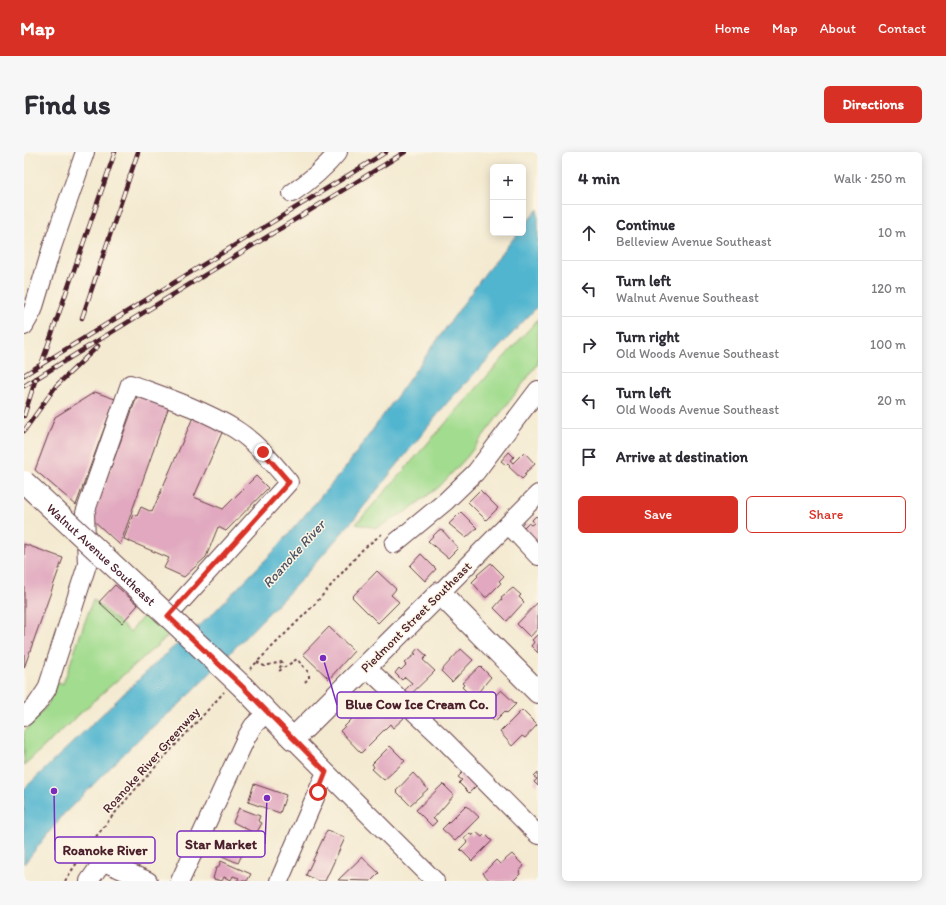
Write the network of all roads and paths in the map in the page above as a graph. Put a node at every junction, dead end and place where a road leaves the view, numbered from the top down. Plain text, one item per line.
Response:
1 (85, 152) edge
2 (338, 152) edge
3 (292, 193) dead end
4 (24, 326) edge
5 (538, 390) edge
6 (24, 482) edge
7 (538, 494) edge
8 (508, 524) junction
9 (394, 544) dead end
10 (538, 556) edge
11 (440, 593) junction
12 (168, 616) junction
13 (257, 662) dead end
14 (366, 667) junction
15 (305, 682) dead end
16 (234, 690) junction
17 (538, 692) edge
18 (267, 712) junction
19 (24, 717) edge
20 (294, 739) junction
21 (326, 772) junction
22 (538, 835) edge
23 (282, 880) edge
24 (65, 881) edge
25 (89, 881) edge
26 (148, 881) edge
27 (180, 881) edge
28 (435, 881) edge

1 - 4 street
2 - 3 street
5 - 9 street
6 - 12 main road, Walnut Avenue Southeast, bridge
7 - 8 street, Piedmont Street Southeast
8 - 10 street
8 - 11 street, Piedmont Street Southeast
11 - 14 main road, Piedmont Street Southeast
11 - 17 main road
12 - 16 main road, Walnut Avenue Southeast, bridge
12 - 19 street
13 - 15 path
14 - 20 main road, Piedmont Street Southeast
14 - 22 street
16 - 18 main road, Walnut Avenue Southeast
16 - 24 path, Roanoke River Greenway
18 - 20 main road, Walnut Avenue Southeast
18 - 27 street
20 - 21 street, Walnut Avenue Southeast
21 - 23 street
21 - 28 street, Walnut Avenue Southeast
25 - 26 street

